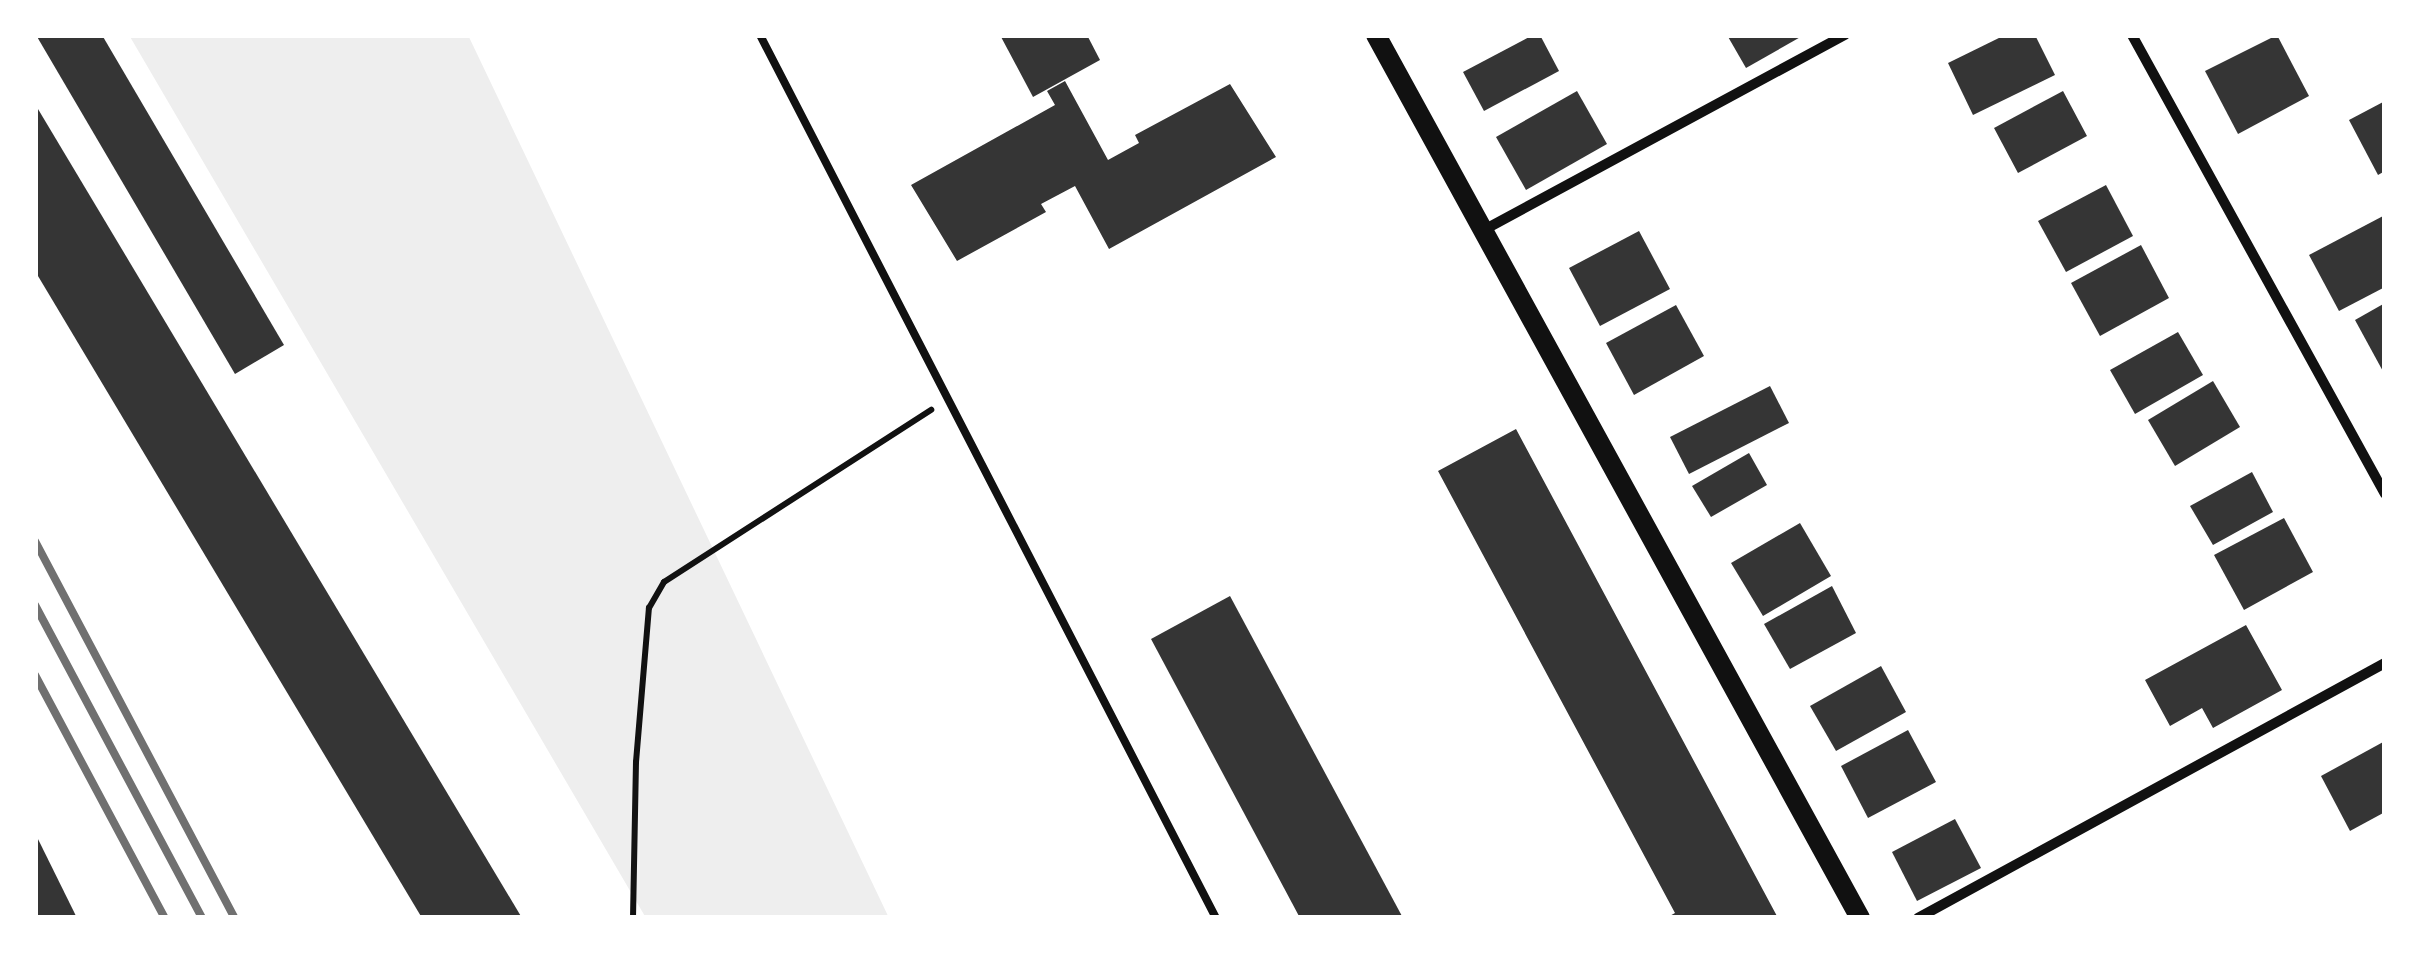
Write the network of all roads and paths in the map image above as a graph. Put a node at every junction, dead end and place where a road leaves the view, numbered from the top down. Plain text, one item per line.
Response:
1 (760, 35) edge
2 (1376, 35) edge
3 (1845, 35) edge
4 (2132, 35) edge
5 (1482, 231) junction
6 (948, 398) junction
7 (2385, 494) edge
8 (2385, 663) edge
9 (633, 918) edge
10 (1216, 918) edge
11 (1860, 918) edge
12 (1918, 918) edge

1 - 6 lane
2 - 5 main road
3 - 5 street
4 - 7 street
5 - 11 main road
6 - 9 path
6 - 10 lane
8 - 12 street

